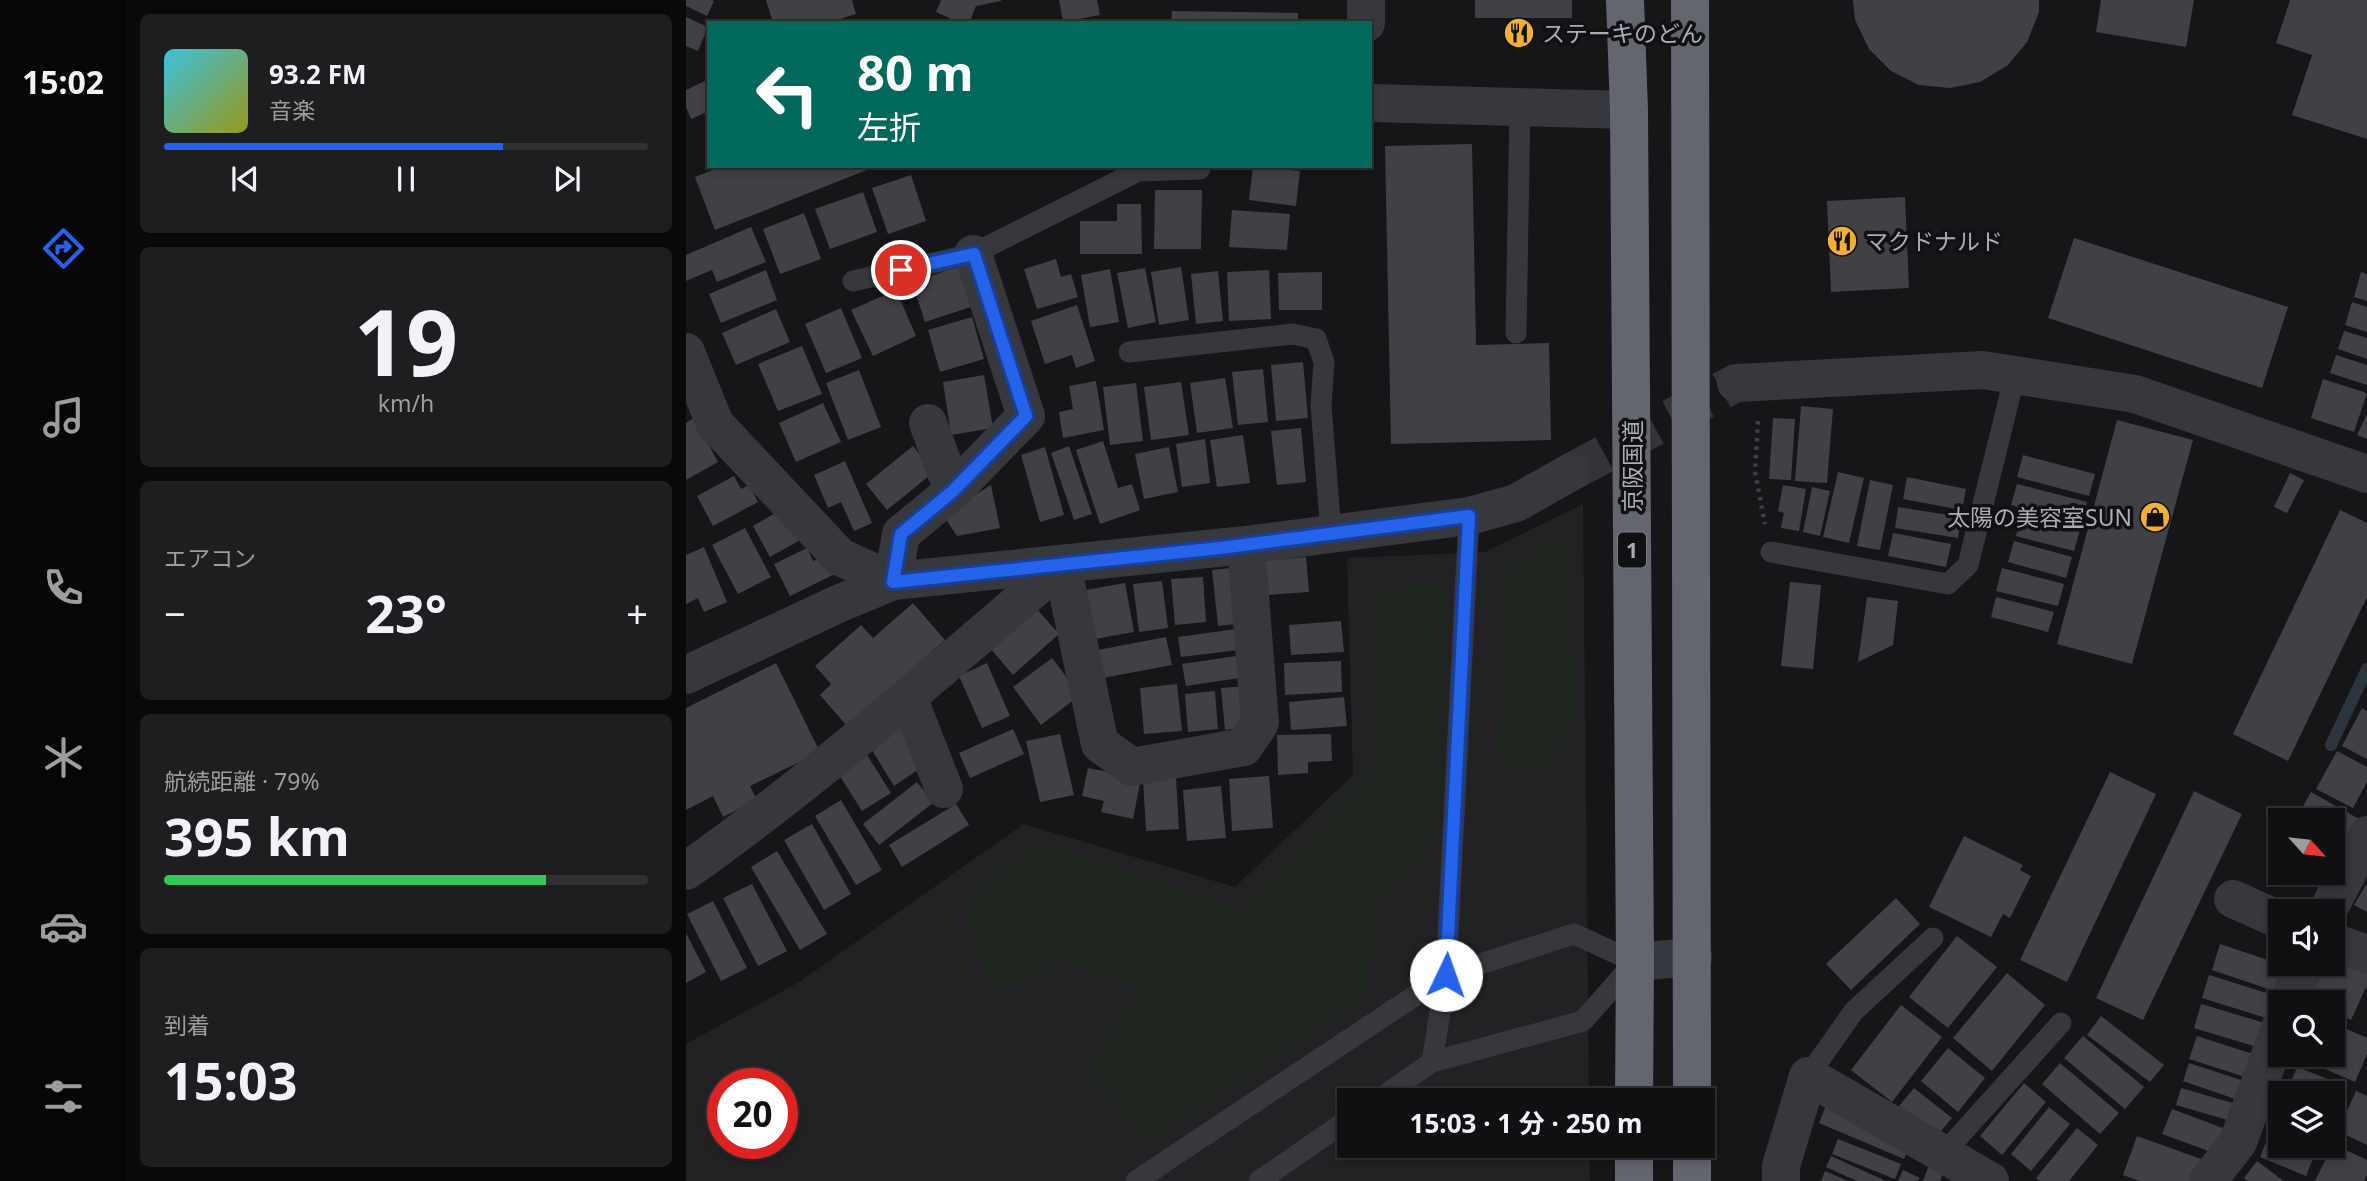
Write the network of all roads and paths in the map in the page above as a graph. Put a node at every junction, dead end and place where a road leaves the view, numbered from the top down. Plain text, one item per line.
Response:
1 (1366, 0) edge
2 (1625, 0) edge
3 (1690, 0) edge
4 (1366, 21) edge
5 (1372, 103) edge
6 (1520, 107) junction
7 (1629, 110) junction
8 (1200, 169) dead end
9 (974, 254) junction
10 (853, 281) dead end
11 (1516, 333) dead end
12 (686, 352) edge
13 (1129, 352) dead end
14 (2015, 375) junction
15 (1748, 382) joint
16 (928, 424) dead end
17 (1571, 472) tunnel mouth
18 (2367, 474) edge
19 (953, 491) junction
20 (1469, 516) junction
21 (1331, 534) junction
22 (1246, 545) junction
23 (1771, 552) joint
24 (1062, 565) junction
25 (893, 582) junction
26 (686, 674) edge
27 (908, 698) junction
28 (944, 789) dead end
29 (2367, 835) edge
30 (686, 871) edge
31 (2233, 899) dead end
32 (2334, 899) edge
33 (2268, 915) edge
34 (1933, 939) dead end
35 (2345, 946) edge
36 (2367, 954) edge
37 (1693, 957) junction
38 (1635, 962) junction
39 (1446, 975) junction
40 (2061, 1023) dead end
41 (2268, 1061) edge
42 (1432, 1062) junction
43 (1808, 1076) junction
44 (1395, 1088) edge
45 (1634, 1088) edge
46 (1692, 1088) edge
47 (1337, 1127) edge
48 (1943, 1154) junction
49 (1634, 1158) edge
50 (1692, 1158) edge
51 (1136, 1181) edge
52 (1259, 1181) edge
53 (1634, 1181) edge
54 (1692, 1181) edge
55 (1781, 1181) edge
56 (1990, 1181) edge
57 (2208, 1181) edge

1 - 4 street
2 - 7 highway, 京阪国道 / 1
3 - 37 highway
5 - 6 street
6 - 7 street
6 - 11 lane
7 - 38 highway, 京阪国道 / 1
8 - 9 lane
9 - 10 lane
9 - 19 street
12 - 25 street
13 - 21 lane
14 - 15 street
14 - 18 street
14 - 23 lane
15 - 23 path
16 - 19 street
17 - 20 street
19 - 25 street
20 - 21 street
20 - 39 lane
21 - 22 street
22 - 24 street
22 - 24 street
24 - 25 street
24 - 27 street
25 - 26 street
27 - 28 street
27 - 30 street
29 - 32 street
31 - 33 street
34 - 43 lane
35 - 36 street
37 - 38 street
37 - 46 highway
38 - 39 lane
38 - 42 lane
38 - 45 highway, 京阪国道 / 1
39 - 42 lane
39 - 51 lane
40 - 48 lane
41 - 57 street
42 - 44 lane
43 - 48 street
43 - 55 street
47 - 52 lane
48 - 56 street
49 - 53 highway
50 - 54 highway

